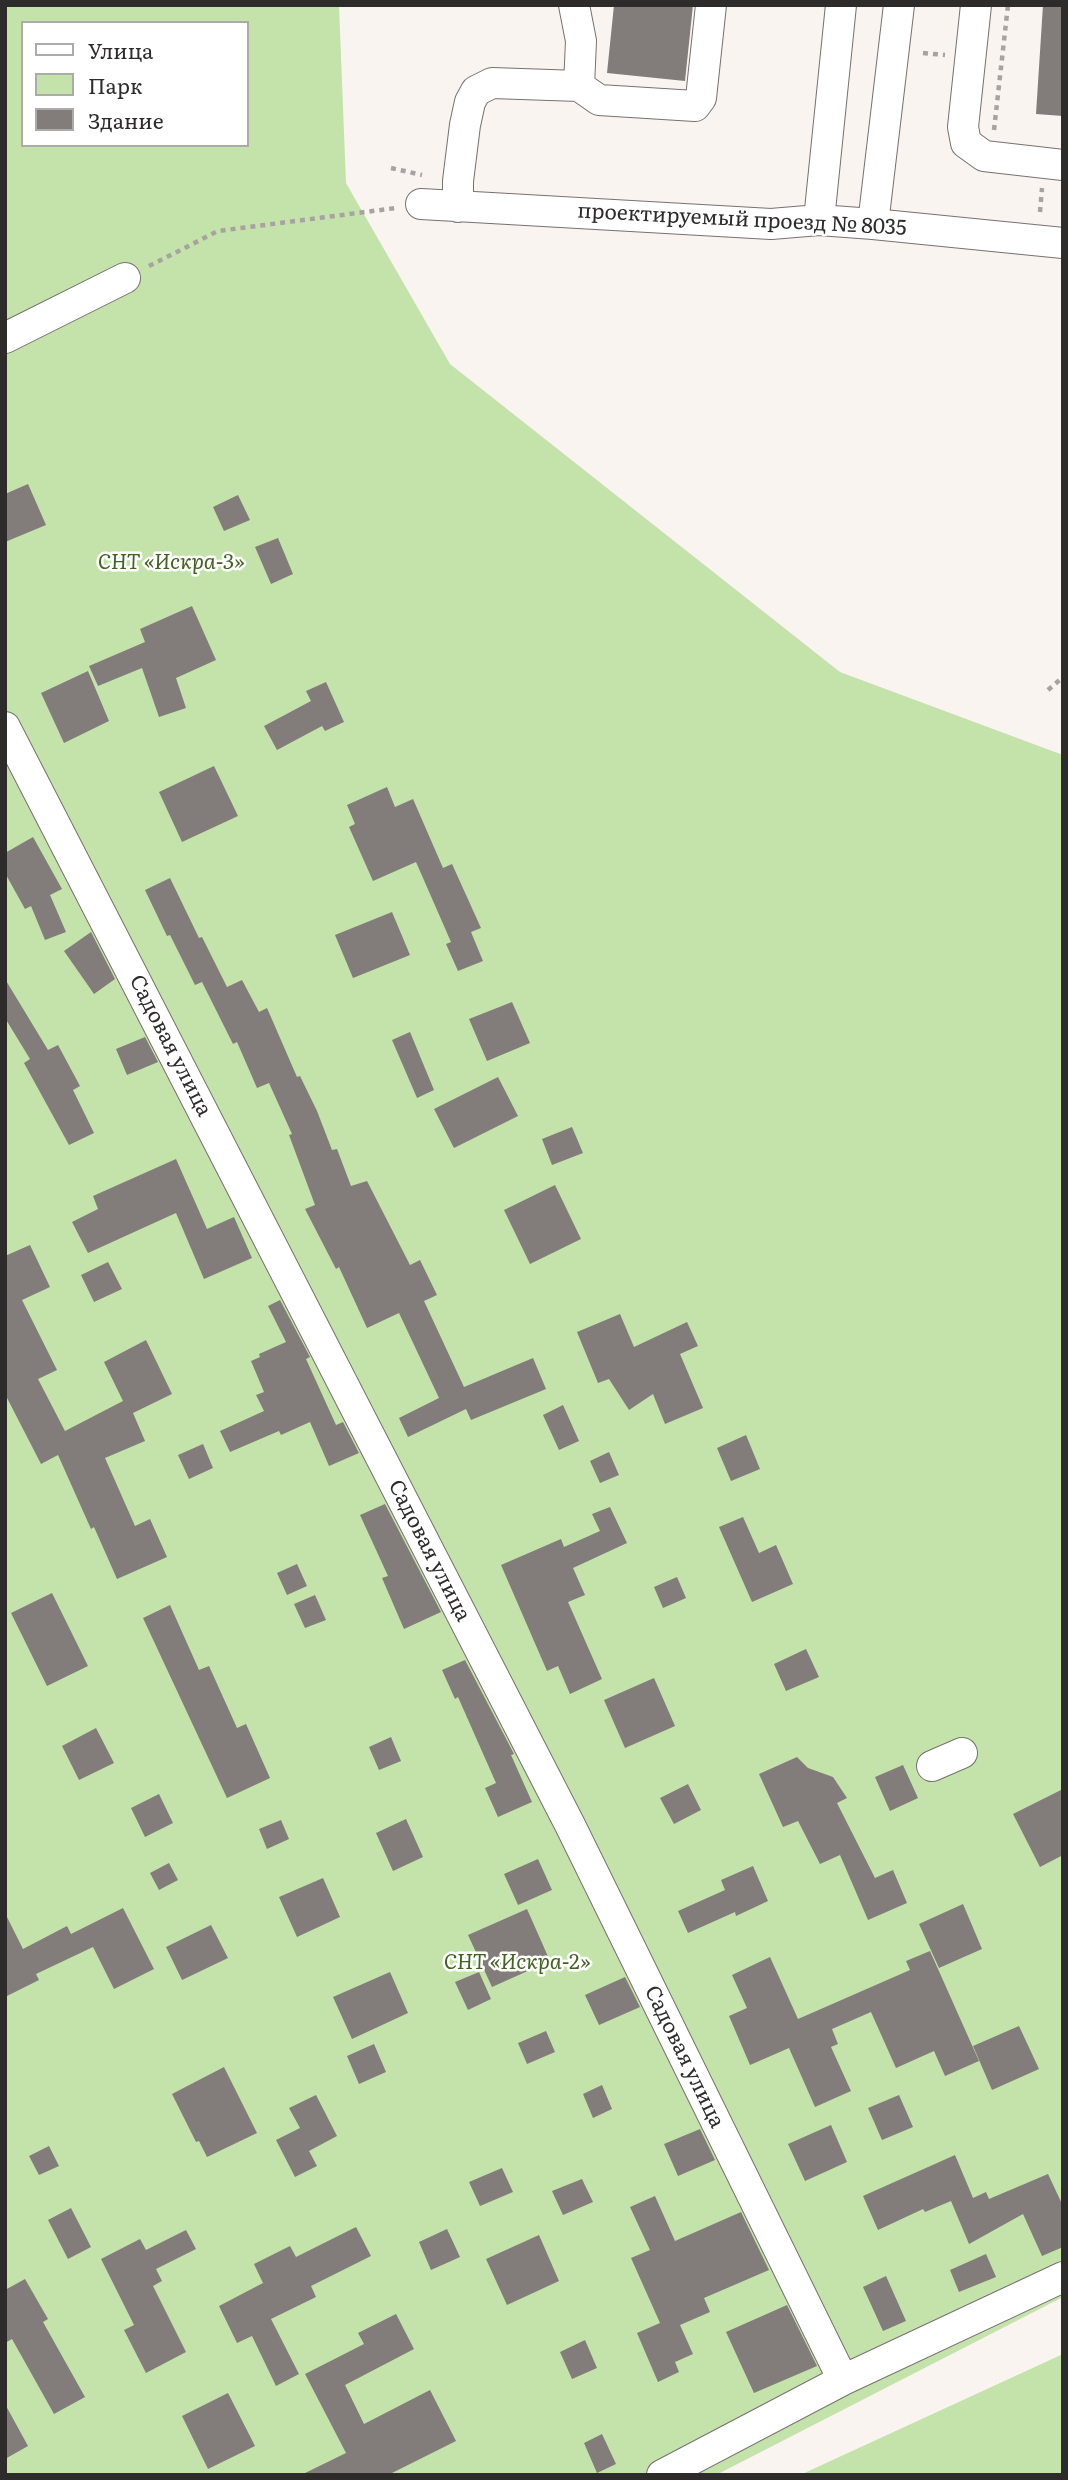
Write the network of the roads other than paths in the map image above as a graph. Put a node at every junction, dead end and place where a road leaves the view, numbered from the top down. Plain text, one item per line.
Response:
1 (574, 5) edge
2 (711, 5) edge
3 (841, 5) edge
4 (899, 5) edge
5 (976, 5) edge
6 (579, 86) junction
7 (1063, 165) edge
8 (458, 194) junction
9 (421, 204) road end
10 (819, 220) junction
11 (873, 224) junction
12 (1063, 243) edge
13 (125, 278) road end
14 (5, 338) edge
15 (5, 727) edge
16 (962, 1754) dead end
17 (932, 1766) dead end
18 (1063, 2277) edge
19 (843, 2380) junction
20 (662, 2475) edge

1 - 6 street
2 - 6 street
3 - 10 street
4 - 11 street
5 - 7 street
6 - 8 street
8 - 9 street, проектируемый проезд № 8035
8 - 10 street, проектируемый проезд № 8035
10 - 11 street, проектируемый проезд № 8035
11 - 12 street, проектируемый проезд № 8035
13 - 14 street
15 - 19 street, Садовая улица
16 - 17 street
18 - 19 street
19 - 20 street

